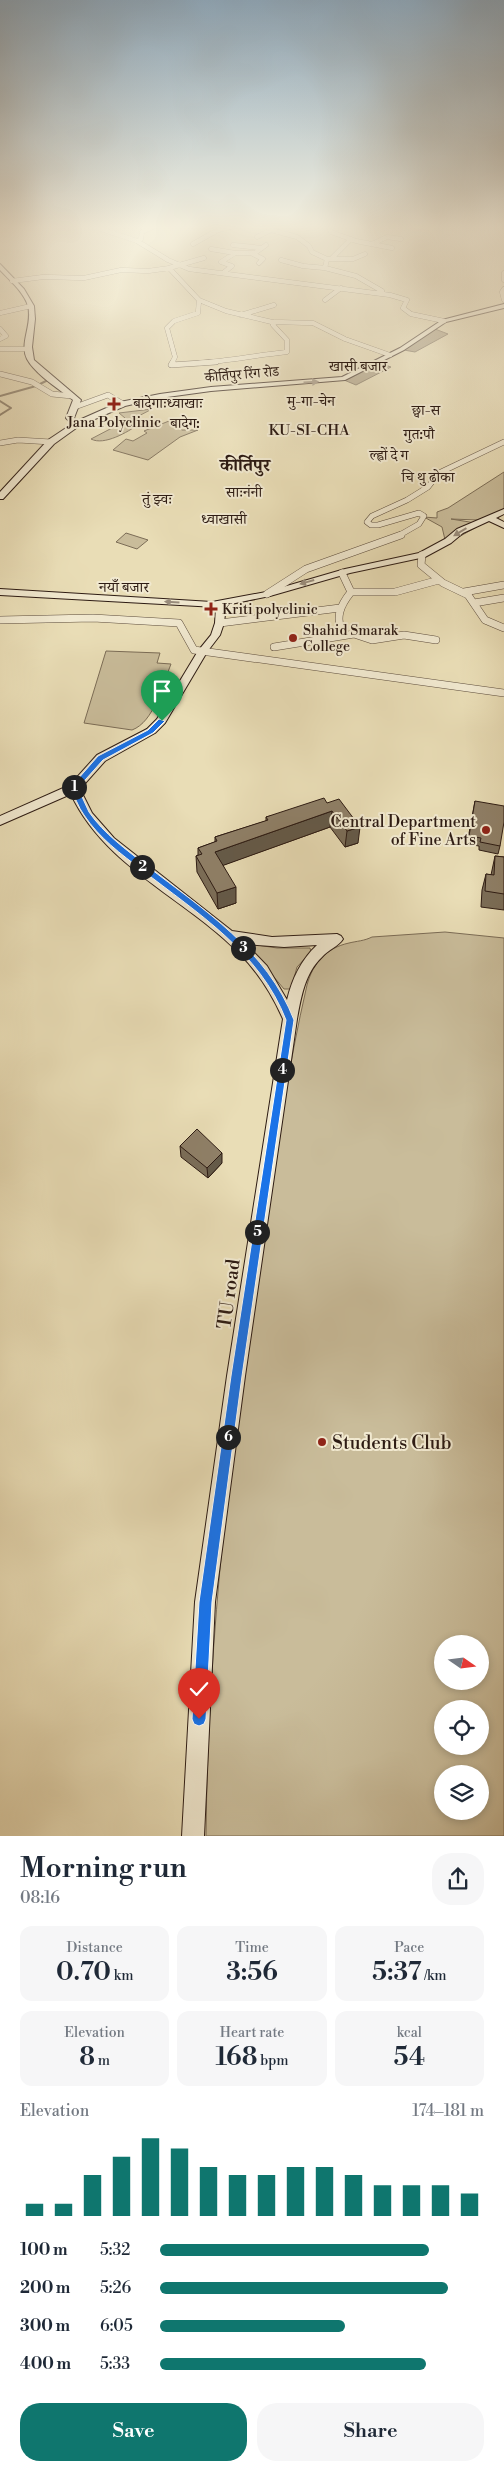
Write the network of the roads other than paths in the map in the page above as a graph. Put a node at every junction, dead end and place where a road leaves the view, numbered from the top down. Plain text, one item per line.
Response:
1 (30, 312) edge
2 (198, 312) edge
3 (231, 312) edge
4 (251, 312) edge
5 (407, 312) edge
6 (481, 312) edge
7 (240, 315) junction
8 (444, 321) junction
9 (274, 322) junction
10 (0, 330) edge
11 (0, 339) edge
12 (28, 348) junction
13 (0, 349) edge
14 (390, 355) junction
15 (0, 374) edge
16 (72, 396) junction
17 (123, 404) junction
18 (74, 407) junction
19 (76, 424) junction
20 (51, 442) junction
21 (504, 442) edge
22 (0, 443) edge
23 (1, 493) edge
24 (504, 511) edge
25 (489, 518) junction
26 (504, 525) edge
27 (422, 554) junction
28 (342, 573) junction
29 (439, 580) junction
30 (504, 585) edge
31 (0, 592) edge
32 (352, 592) junction
33 (464, 592) junction
34 (267, 594) junction
35 (504, 598) edge
36 (221, 603) junction
37 (474, 603) junction
38 (340, 608) junction
39 (0, 620) edge
40 (485, 620) junction
41 (220, 623) junction
42 (504, 624) edge
43 (504, 628) edge
44 (342, 635) junction
45 (436, 640) dead end
46 (274, 647) dead end
47 (203, 651) junction
48 (495, 684) dead end
49 (504, 693) edge
50 (74, 788) junction
51 (0, 821) edge
52 (232, 936) junction
53 (290, 1020) junction
54 (193, 1836) edge

1 - 12 street
2 - 9 street
3 - 7 street
4 - 7 street
5 - 8 street
6 - 8 street, कीर्तिपुर रिंग रोड
7 - 9 street
8 - 14 street, कीर्तिपुर रिंग रोड
9 - 14 street
10 - 11 street
12 - 13 street
12 - 16 street
17 -> 14 street, कीर्तिपुर रिंग रोड
15 - 16 street
16 - 18 street
17 - 18 street
17 - 19 street, कीर्तिपुर रिंग रोड
18 - 19 street
19 - 20 street, कीर्तिपुर रिंग रोड
20 - 22 street
20 - 23 street, कीर्तिपुर रिंग रोड
21 - 34 street
24 - 25 street
25 - 26 street
25 -> 27 street
27 - 28 street
27 - 29 street
28 - 32 street
28 -> 34 street
29 - 32 street
29 - 33 street
30 - 33 street
36 -> 31 street
32 - 38 street
33 - 37 street
34 - 36 street
35 - 37 street
36 - 41 street
37 - 40 street
38 - 41 street
38 - 44 street
39 - 47 street
40 - 42 street
40 - 43 street
41 - 47 street
44 - 45 street
44 - 46 street
47 - 49 street
47 - 50 street
48 - 49 street
50 - 51 street
50 - 52 street
52 - 53 street
52 - 53 street, TU road
53 - 54 street, TU road

